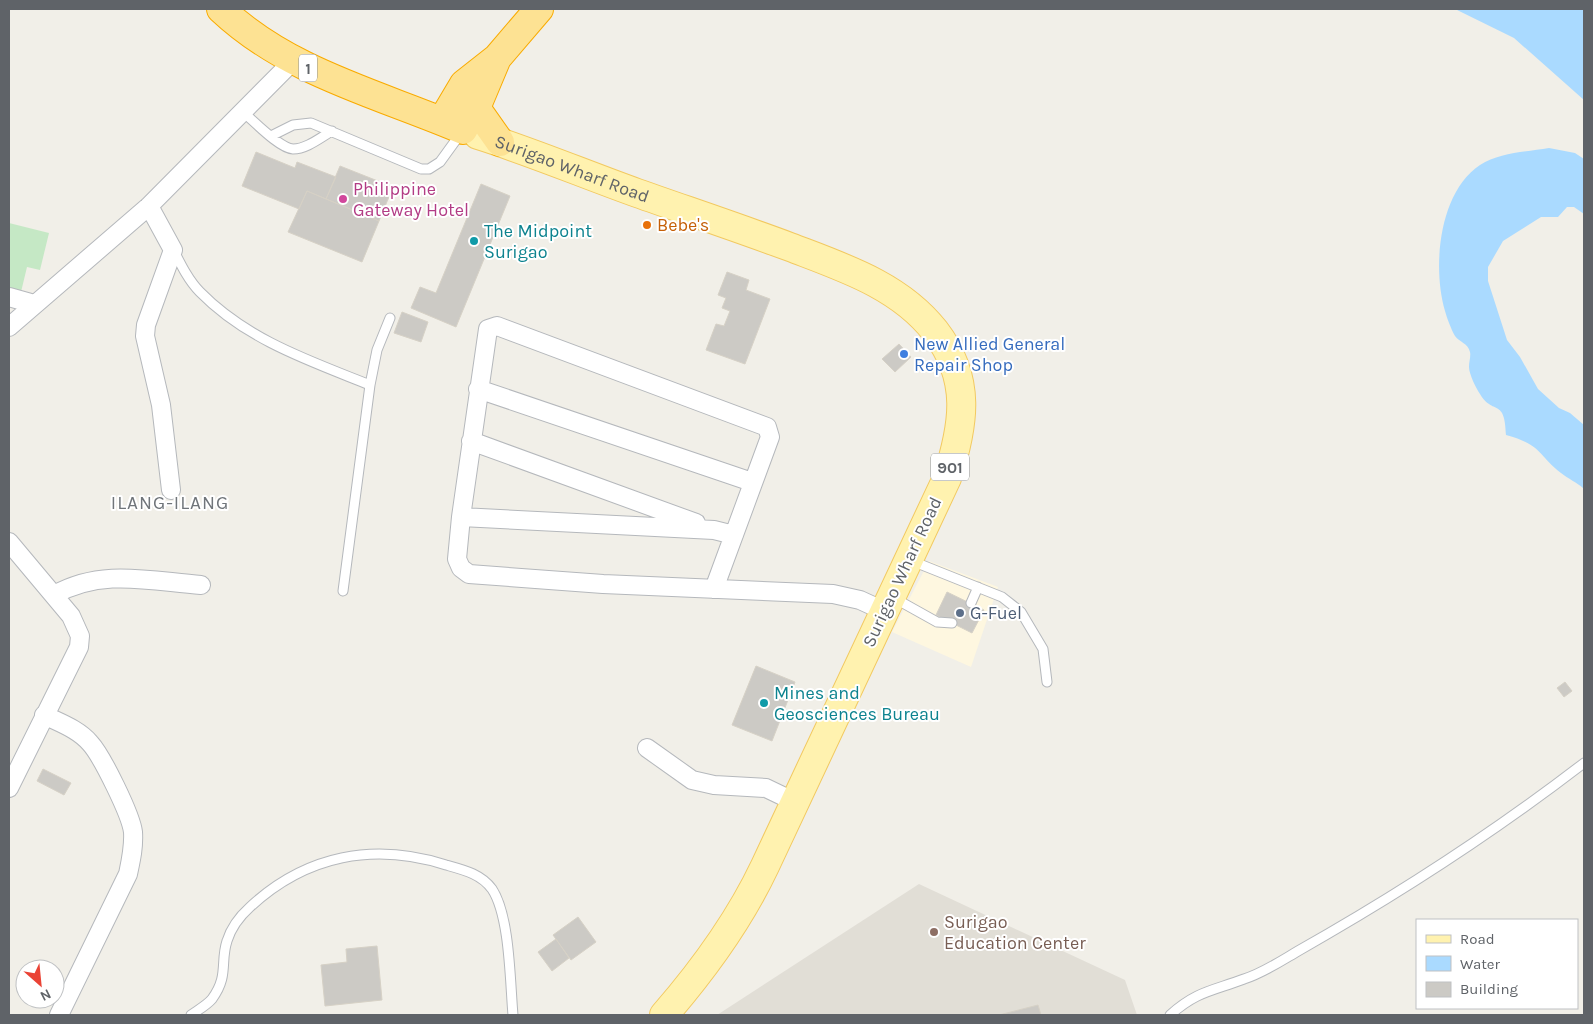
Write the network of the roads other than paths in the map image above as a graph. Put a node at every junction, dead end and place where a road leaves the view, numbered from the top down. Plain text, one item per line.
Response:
1 (221, 9) edge
2 (539, 9) edge
3 (293, 61) junction
4 (244, 112) junction
5 (459, 114) junction
6 (332, 131) junction
7 (271, 136) junction
8 (500, 142) joint
9 (149, 206) junction
10 (173, 250) junction
11 (9, 297) edge
12 (34, 304) junction
13 (390, 318) dead end
14 (9, 327) edge
15 (370, 386) junction
16 (478, 389) junction
17 (471, 442) junction
18 (752, 482) junction
19 (170, 490) dead end
20 (461, 517) junction
21 (714, 530) junction
22 (734, 535) junction
23 (9, 544) edge
24 (909, 560) junction
25 (201, 585) dead end
26 (978, 587) junction
27 (714, 589) junction
28 (343, 591) dead end
29 (54, 595) junction
30 (971, 603) dead end
31 (888, 604) junction
32 (952, 623) dead end
33 (1047, 682) dead end
34 (44, 715) junction
35 (647, 748) dead end
36 (1584, 763) edge
37 (9, 788) edge
38 (794, 802) junction
39 (59, 1015) edge
40 (191, 1015) edge
41 (513, 1015) edge
42 (664, 1015) edge
43 (1170, 1015) edge

1 - 3 highway, 1
2 - 5 highway
3 - 4 street
3 - 5 highway, 1
4 - 7 lane
4 - 9 street
5 - 6 lane
5 - 8 highway
6 - 7 lane
6 - 7 lane
8 - 24 main road, Surigao Wharf Road / 901
9 - 10 street
9 - 12 street
10 - 15 lane
10 - 19 street
11 - 12 street
12 - 14 street
13 - 15 lane
15 - 28 lane
16 - 17 street
16 - 18 street
16 - 18 street
17 - 20 street
17 - 21 street
18 - 22 street
20 - 21 street
20 - 27 street
21 - 22 street
22 - 27 street
23 - 29 street
24 - 26 lane
24 - 31 main road, Surigao Wharf Road / 901
25 - 29 street
26 - 30 lane
26 - 33 lane
27 - 31 street
29 - 34 street
31 - 32 lane
31 - 38 main road, Surigao Wharf Road / 901
34 - 37 street
34 - 39 street
35 - 38 street
36 - 43 lane
38 - 42 main road, Surigao Wharf Road / 901
40 - 41 lane

